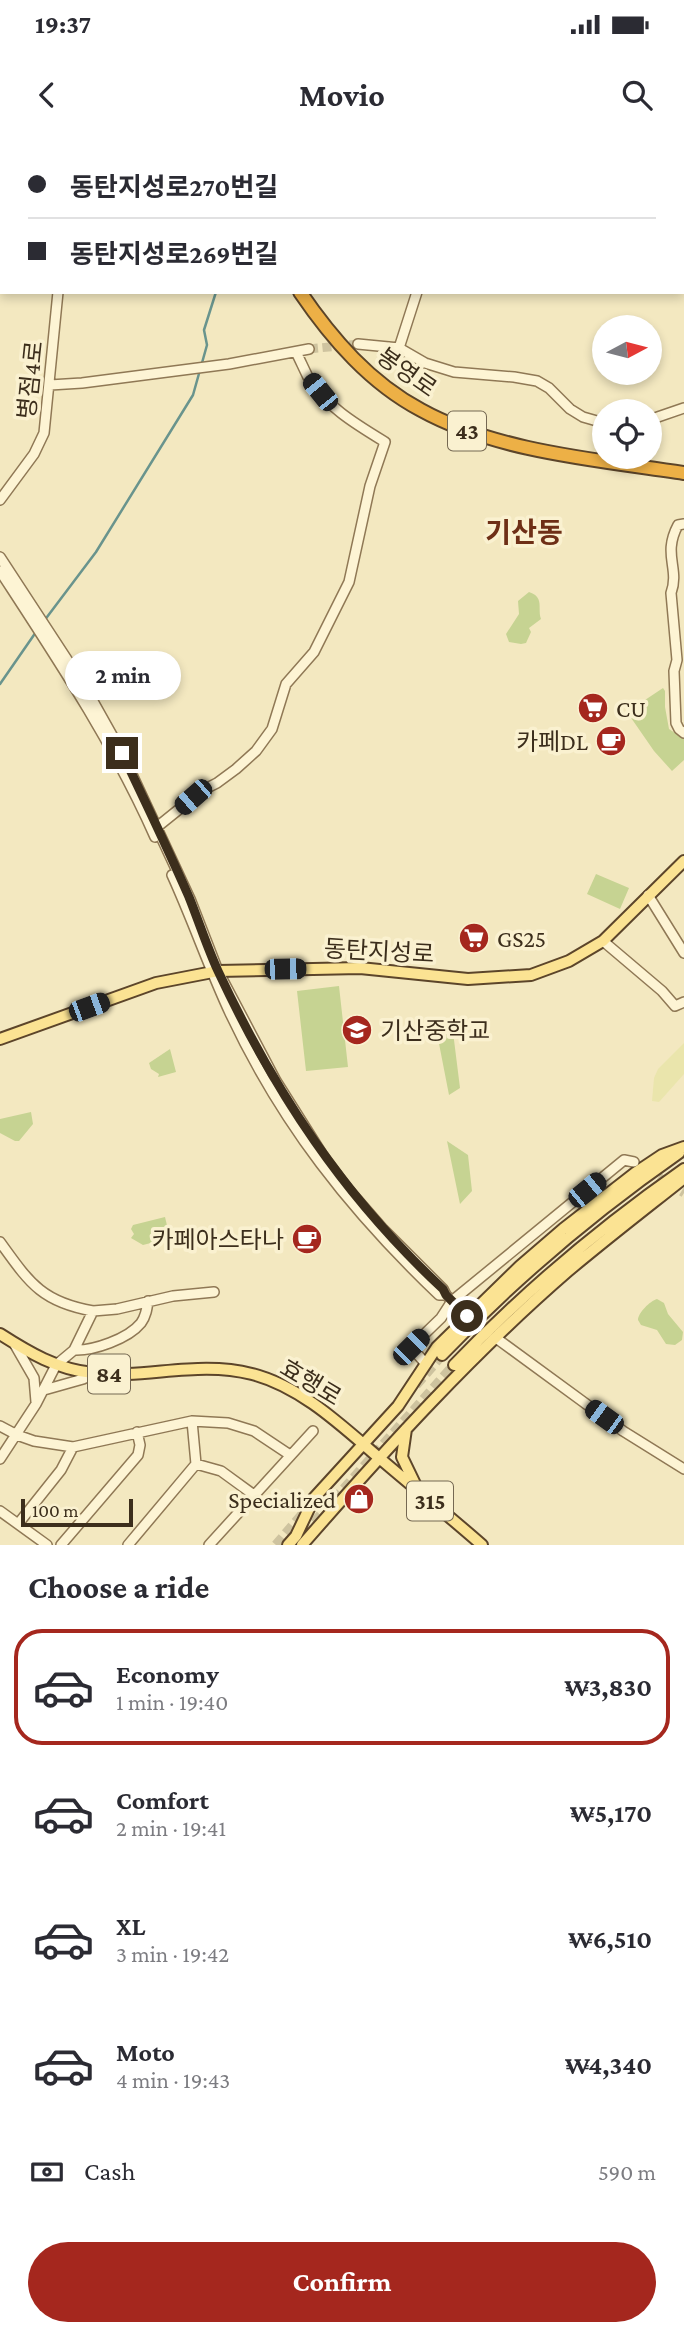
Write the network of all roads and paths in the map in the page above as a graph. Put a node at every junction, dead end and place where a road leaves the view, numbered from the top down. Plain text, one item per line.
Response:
1 (58, 294) edge
2 (301, 294) edge
3 (416, 294) edge
4 (358, 344) tunnel mouth
5 (399, 348) junction
6 (309, 349) tunnel mouth
7 (296, 352) junction
8 (50, 385) junction
9 (684, 408) edge
10 (662, 416) edge
11 (592, 420) edge
12 (684, 473) edge
13 (0, 500) edge
14 (684, 524) edge
15 (0, 557) edge
16 (0, 571) edge
17 (31, 610) junction
18 (53, 642) junction
19 (684, 670) edge
20 (674, 671) junction
21 (684, 733) edge
22 (157, 827) junction
23 (684, 861) edge
24 (648, 894) junction
25 (603, 941) junction
26 (684, 953) edge
27 (215, 971) junction
28 (684, 1002) edge
29 (0, 1039) edge
30 (684, 1149) edge
31 (634, 1162) dead end
32 (684, 1169) edge
33 (684, 1178) edge
34 (0, 1242) edge
35 (214, 1292) dead end
36 (449, 1298) junction
37 (148, 1301) junction
38 (93, 1311) junction
39 (467, 1316) junction
40 (0, 1334) edge
41 (496, 1338) junction
42 (14, 1343) junction
43 (74, 1350) junction
44 (442, 1355) tunnel mouth
45 (426, 1364) junction
46 (56, 1365) junction
47 (454, 1365) tunnel mouth
48 (94, 1374) junction
49 (44, 1390) junction
50 (36, 1404) junction
51 (397, 1406) junction
52 (192, 1421) junction
53 (410, 1425) junction
54 (0, 1426) edge
55 (313, 1431) dead end
56 (137, 1432) junction
57 (17, 1435) junction
58 (363, 1444) junction
59 (72, 1447) junction
60 (290, 1455) junction
61 (378, 1457) junction
62 (0, 1459) edge
63 (195, 1464) junction
64 (684, 1469) edge
65 (419, 1492) junction
66 (254, 1495) junction
67 (0, 1511) edge
68 (18, 1524) junction
69 (47, 1545) edge
70 (61, 1545) edge
71 (128, 1545) edge
72 (209, 1545) edge
73 (288, 1545) edge
74 (302, 1545) edge
75 (482, 1545) edge

1 - 8 street, 병점4로
2 - 12 highway, 봉영로 / 43
3 - 5 street
4 - 5 street
5 - 11 street
6 - 7 street
7 - 8 street
7 - 22 street
8 - 13 street, 병점4로
9 - 10 street
14 - 20 street
15 - 17 street
16 - 17 street
17 - 18 street
18 - 22 street
18 - 27 street
19 - 20 street
20 - 21 street
22 - 27 street
23 - 24 main road, 동탄지성로
24 - 25 main road, 동탄지성로
24 - 26 street
25 - 27 main road, 동탄지성로
25 - 28 street
27 - 29 main road, 동탄지성로
27 - 36 street
30 - 39 main road
30 - 44 main road
31 - 36 street
32 - 47 main road
33 - 41 main road
34 - 38 street
35 - 37 street
36 - 39 street
36 - 45 street
37 - 38 street
37 - 43 street
38 - 43 street
39 - 45 main road
40 - 42 main road, 효행로 / 84
41 - 53 main road
41 - 64 street
42 - 46 main road, 효행로 / 84
42 - 50 street
43 - 46 street
45 - 51 main road
46 - 48 main road, 효행로 / 84
46 - 49 street
48 - 49 street
48 - 58 main road, 효행로 / 84
49 - 50 street
50 - 57 street
51 - 53 main road
51 - 58 main road
52 - 56 street
52 - 60 street
52 - 63 street
53 - 61 main road
53 - 65 main road
54 - 57 street
55 - 60 street
56 - 59 street
56 - 70 street
57 - 59 street
57 - 62 street
58 - 61 main road, 효행로 / 84
58 - 73 main road
59 - 68 street
60 - 66 street
61 - 65 main road, 효행로 / 315
61 - 74 main road
63 - 66 street
63 - 71 street
65 - 75 main road, 효행로 / 315
66 - 72 street
67 - 68 street
68 - 69 street

